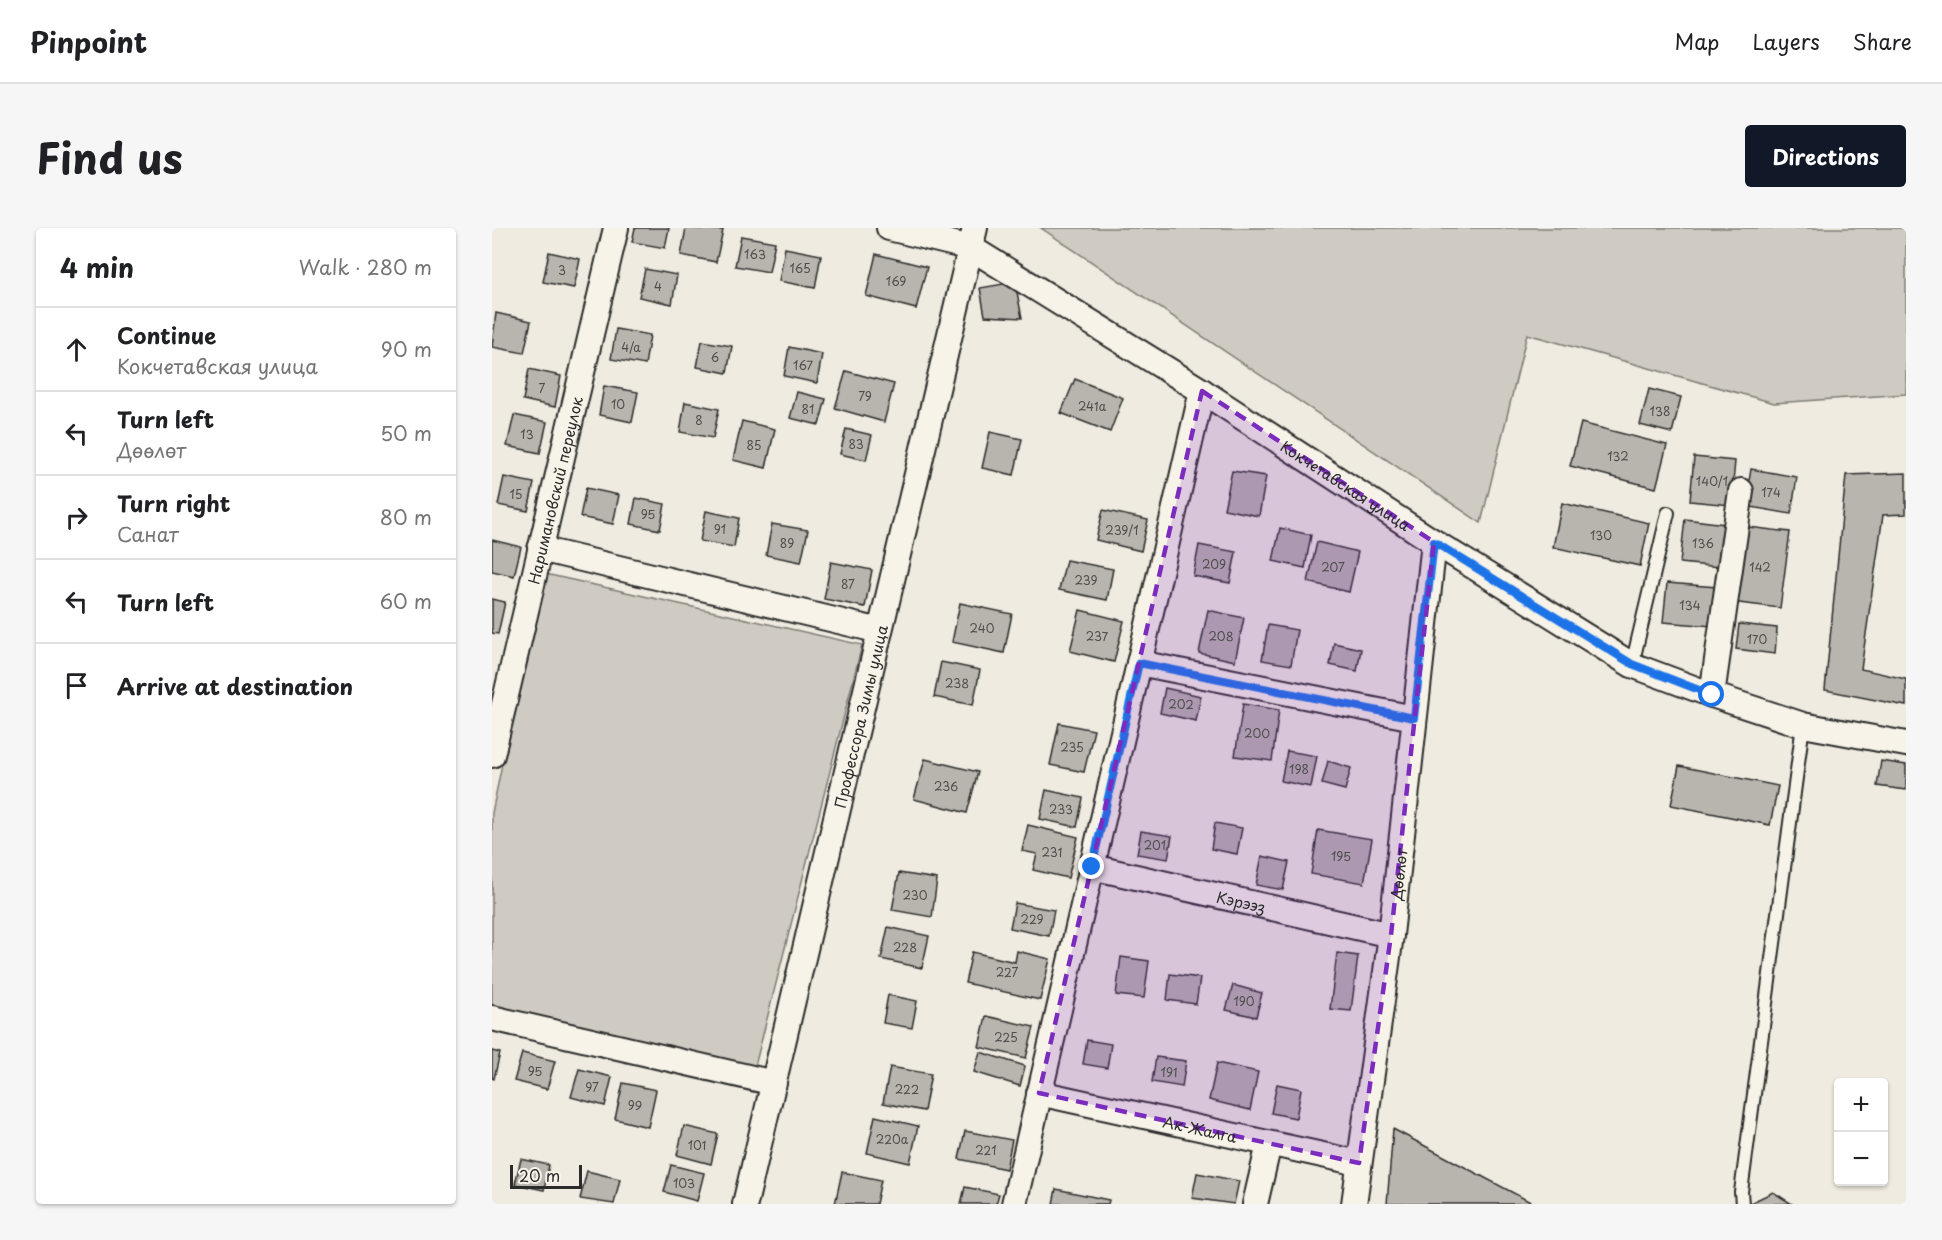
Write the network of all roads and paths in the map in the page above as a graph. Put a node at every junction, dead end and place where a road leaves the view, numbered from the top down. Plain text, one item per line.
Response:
1 (616, 228) edge
2 (889, 228) edge
3 (973, 238) edge
4 (1202, 391) junction
5 (1741, 491) dead end
6 (1668, 513) dead end
7 (1434, 542) junction
8 (540, 549) junction
9 (880, 631) junction
10 (1139, 663) junction
11 (1632, 664) junction
12 (1712, 695) junction
13 (1414, 718) junction
14 (1803, 725) junction
15 (1906, 744) edge
16 (492, 755) edge
17 (1092, 867) junction
18 (1390, 935) junction
19 (492, 1018) edge
20 (774, 1083) junction
21 (1040, 1094) junction
22 (1269, 1144) junction
23 (1359, 1163) junction
24 (745, 1204) edge
25 (1014, 1204) edge
26 (1255, 1204) edge
27 (1354, 1204) edge
28 (1743, 1204) edge

1 - 8 street, Наримановский переулок
2 - 3 street, Кокчетавская улица
3 - 4 street, Кокчетавская улица
3 - 9 street, Профессора Зимы улица
4 - 7 street, Кокчетавская улица
4 - 10 street
5 - 12 street
6 - 11 lane
7 - 11 street, Кокчетавская улица
7 - 13 street, Дөөлөт
8 - 9 street
8 - 16 street, Наримановский переулок
9 - 20 street, Профессора Зимы улица
10 - 13 street
10 - 17 street
11 - 12 street, Кокчетавская улица
12 - 14 street, Кокчетавская улица
13 - 18 street, Дөөлөт
14 - 15 street, Кокчетавская улица
14 - 28 lane
17 - 18 street, Кэрээз
17 - 21 street
18 - 23 street, Дөөлөт
19 - 20 street
20 - 24 street, Профессора Зимы улица
21 - 22 street, Ак-Жалга
21 - 25 street
22 - 23 street, Ак-Жалга
22 - 26 street
23 - 27 street, Дөөлөт

